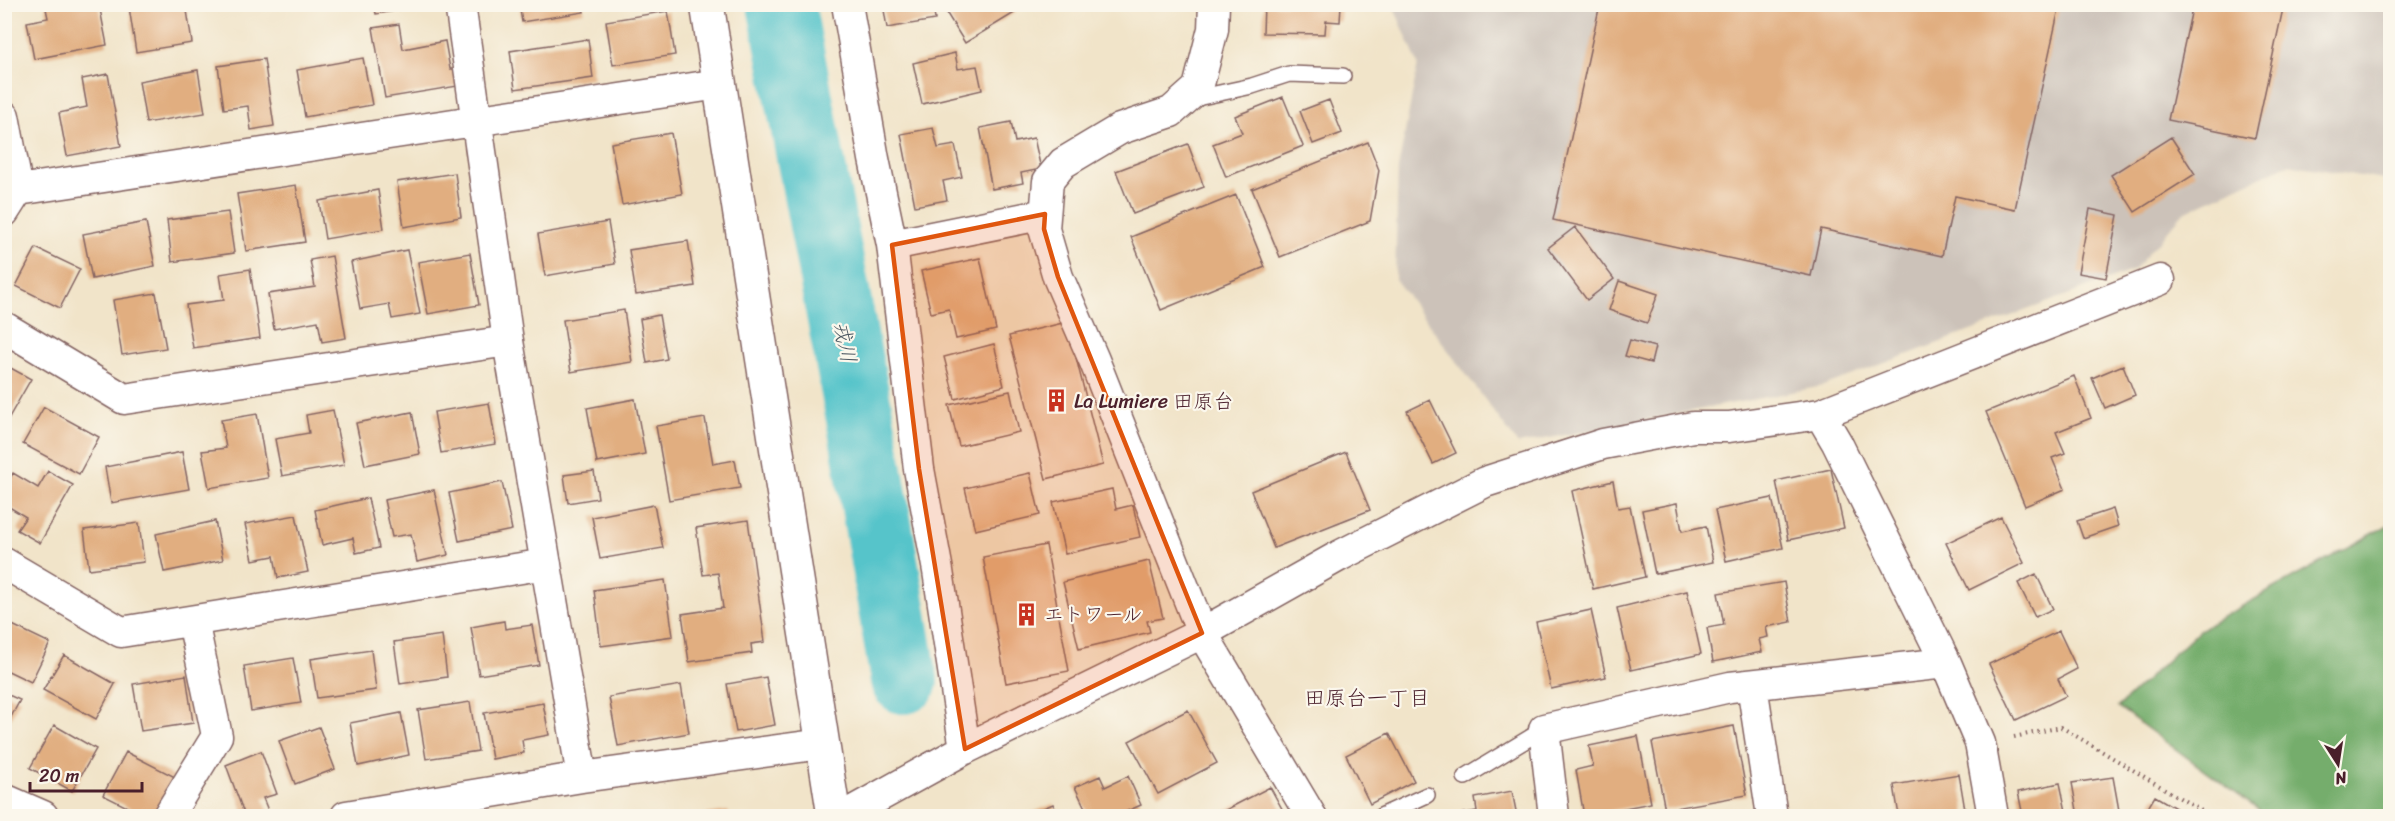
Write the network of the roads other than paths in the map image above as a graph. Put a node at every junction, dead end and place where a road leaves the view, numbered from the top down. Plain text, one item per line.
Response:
1 (460, 4) edge
2 (706, 4) edge
3 (847, 4) edge
4 (1214, 4) edge
5 (1343, 76) dead end
6 (719, 84) junction
7 (1183, 101) junction
8 (4, 116) edge
9 (476, 120) junction
10 (11, 201) edge
11 (1045, 214) junction
12 (892, 245) junction
13 (2160, 280) dead end
14 (4, 327) edge
15 (508, 341) junction
16 (1820, 414) junction
17 (4, 564) edge
18 (546, 564) junction
19 (193, 621) junction
20 (1202, 633) junction
21 (1946, 663) junction
22 (1752, 685) junction
23 (1544, 729) junction
24 (822, 744) junction
25 (965, 749) junction
26 (582, 777) junction
27 (1465, 777) dead end
28 (1427, 795) dead end
29 (4, 799) edge
30 (43, 816) edge
31 (168, 816) edge
32 (346, 816) edge
33 (834, 816) edge
34 (844, 816) edge
35 (1311, 816) edge
36 (1381, 816) edge
37 (1554, 816) edge
38 (1772, 816) edge
39 (1993, 816) edge

1 - 9 street
2 - 6 street
3 - 12 street
4 - 7 street
5 - 7 lane
6 - 9 street
6 - 24 street
7 - 11 street
8 - 10 street
9 - 10 street
9 - 15 street
11 - 12 street
11 - 20 street
12 - 25 street
13 - 16 street
14 - 15 street
15 - 18 street
16 - 20 street
16 - 21 street
17 - 19 street
18 - 19 street
18 - 26 street
19 - 31 street
20 - 25 street
20 - 35 street
21 - 22 street
21 - 39 street
22 - 23 street
22 - 38 street
23 - 27 lane
23 - 37 street
24 - 26 street
24 - 33 street
25 - 34 street
26 - 32 street
28 - 36 lane
29 - 30 street

